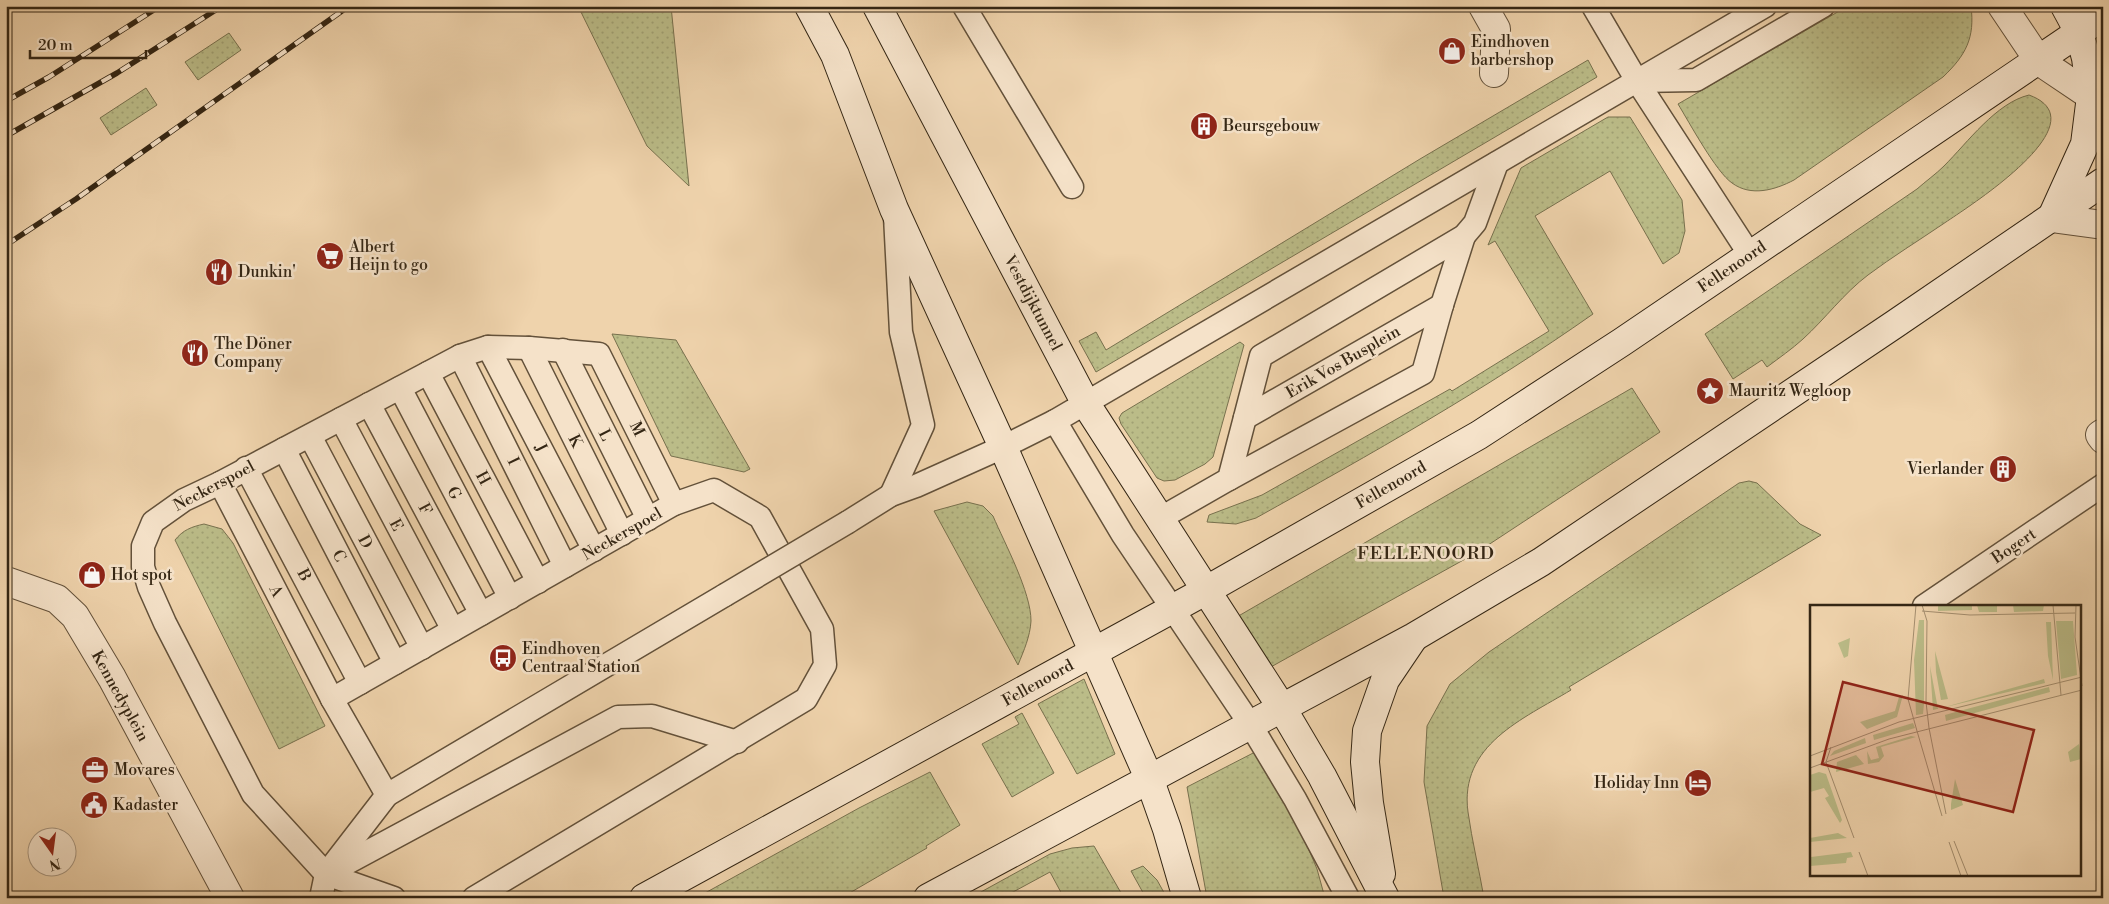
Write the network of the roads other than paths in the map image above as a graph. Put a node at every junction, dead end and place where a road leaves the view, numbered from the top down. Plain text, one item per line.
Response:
1 (810, 6) edge
2 (877, 6) edge
3 (964, 6) edge
4 (1483, 6) edge
5 (1593, 6) edge
6 (1765, 6) edge
7 (1823, 6) edge
8 (2002, 6) edge
9 (2065, 6) edge
10 (2103, 16) edge
11 (2079, 32) junction
12 (2039, 60) junction
13 (1494, 73) dead end
14 (1637, 81) junction
15 (2097, 97) edge
16 (1497, 163) junction
17 (2103, 182) edge
18 (1072, 187) dead end
19 (894, 209) junction
20 (2051, 218) junction
21 (2103, 225) edge
22 (1464, 236) junction
23 (1750, 254) junction
24 (1442, 305) junction
25 (488, 347) junction
26 (529, 348) junction
27 (563, 350) junction
28 (599, 354) joint
29 (460, 356) junction
30 (428, 373) junction
31 (400, 388) junction
32 (369, 404) junction
33 (1086, 404) junction
34 (1245, 418) junction
35 (341, 419) junction
36 (1055, 421) junction
37 (2103, 433) edge
38 (310, 436) junction
39 (2103, 438) edge
40 (1003, 447) junction
41 (284, 449) junction
42 (246, 468) junction
43 (1229, 479) junction
44 (220, 483) junction
45 (2103, 485) edge
46 (891, 495) junction
47 (674, 504) junction
48 (648, 519) junction
49 (1159, 519) junction
50 (622, 534) junction
51 (594, 550) junction
52 (565, 566) junction
53 (6, 581) edge
54 (538, 582) junction
55 (1205, 591) junction
56 (510, 598) junction
57 (1925, 605) edge
58 (1174, 608) junction
59 (480, 614) junction
60 (453, 630) junction
61 (1414, 637) junction
62 (422, 648) junction
63 (1092, 653) junction
64 (395, 663) junction
65 (360, 683) junction
66 (332, 699) junction
67 (1282, 708) junction
68 (1250, 724) junction
69 (737, 742) junction
70 (1149, 778) junction
71 (387, 795) junction
72 (326, 874) junction
73 (230, 898) edge
74 (321, 898) edge
75 (394, 898) edge
76 (474, 898) edge
77 (644, 898) edge
78 (928, 898) edge
79 (1187, 898) edge
80 (1348, 898) edge
81 (1385, 898) edge

1 - 19 main road
2 - 33 main road, Vestdijktunnel
3 - 18 lane
4 - 13 main road
5 - 14 lane
6 - 14 lane
7 - 14 lane
8 - 12 main road
9 - 11 main road
10 - 11 main road, Fellenoord
11 - 12 main road, Fellenoord
11 - 15 main road
12 - 15 main road
12 - 23 main road, Fellenoord
14 - 16 lane
14 - 23 lane
15 - 20 main road
16 - 22 lane
16 - 33 lane
17 - 20 main road
19 - 40 main road
19 - 46 lane
20 - 21 main road
20 - 61 main road
22 - 24 lane
22 - 34 lane
23 - 55 main road, Fellenoord
24 - 34 lane, Erik Vos Busplein
24 - 43 lane
25 - 26 lane, Neckerspoel
25 - 29 lane, Neckerspoel
25 - 51 lane, J
26 - 27 lane, Neckerspoel
26 - 50 lane, K
27 - 28 lane, Neckerspoel
27 - 48 lane, L
28 - 47 lane, M
29 - 30 lane, Neckerspoel
29 - 52 lane, I
30 - 31 lane, Neckerspoel
30 - 54 lane, H
31 - 32 lane, Neckerspoel
31 - 56 lane, G
32 - 35 lane, Neckerspoel
32 - 59 lane, F
33 - 36 lane
33 - 49 main road, Vestdijktunnel
34 - 43 lane
35 - 38 lane, Neckerspoel
35 - 60 lane, E
36 - 40 lane
36 - 58 lane
37 - 39 main road
38 - 41 lane, Neckerspoel
38 - 62 lane, D
40 - 46 lane
40 - 63 main road
41 - 42 lane, Neckerspoel
41 - 64 lane, C
42 - 44 lane, Neckerspoel
42 - 65 lane, B
43 - 49 lane
44 - 66 lane, A
44 - 72 lane, Neckerspoel
45 - 57 lane, Bogert
46 - 71 lane, bridge
47 - 48 lane, Neckerspoel
47 - 69 lane, Neckerspoel
48 - 50 lane, Neckerspoel
49 - 55 main road, Vestdijktunnel
50 - 51 lane, Neckerspoel
51 - 52 lane, Neckerspoel
52 - 54 lane, Neckerspoel
53 - 73 main road, Kennedyplein
54 - 56 lane, Neckerspoel
55 - 58 main road, Fellenoord
55 - 67 main road, Vestdijktunnel
56 - 59 lane, Neckerspoel
58 - 63 main road, Fellenoord
58 - 68 lane
59 - 60 lane, Neckerspoel
60 - 62 lane, Neckerspoel
61 - 67 main road
61 - 81 main road
62 - 64 lane, Neckerspoel
63 - 70 main road
63 - 77 main road, Fellenoord
64 - 65 lane, Neckerspoel
65 - 66 lane, Neckerspoel
66 - 71 lane
67 - 68 main road
67 - 81 main road, Vestdijktunnel
68 - 70 main road
68 - 80 lane
69 - 72 lane
69 - 76 lane, Neckerspoel
70 - 78 main road
70 - 79 main road
71 - 72 lane
72 - 74 lane
72 - 75 lane, Neckerspoel

